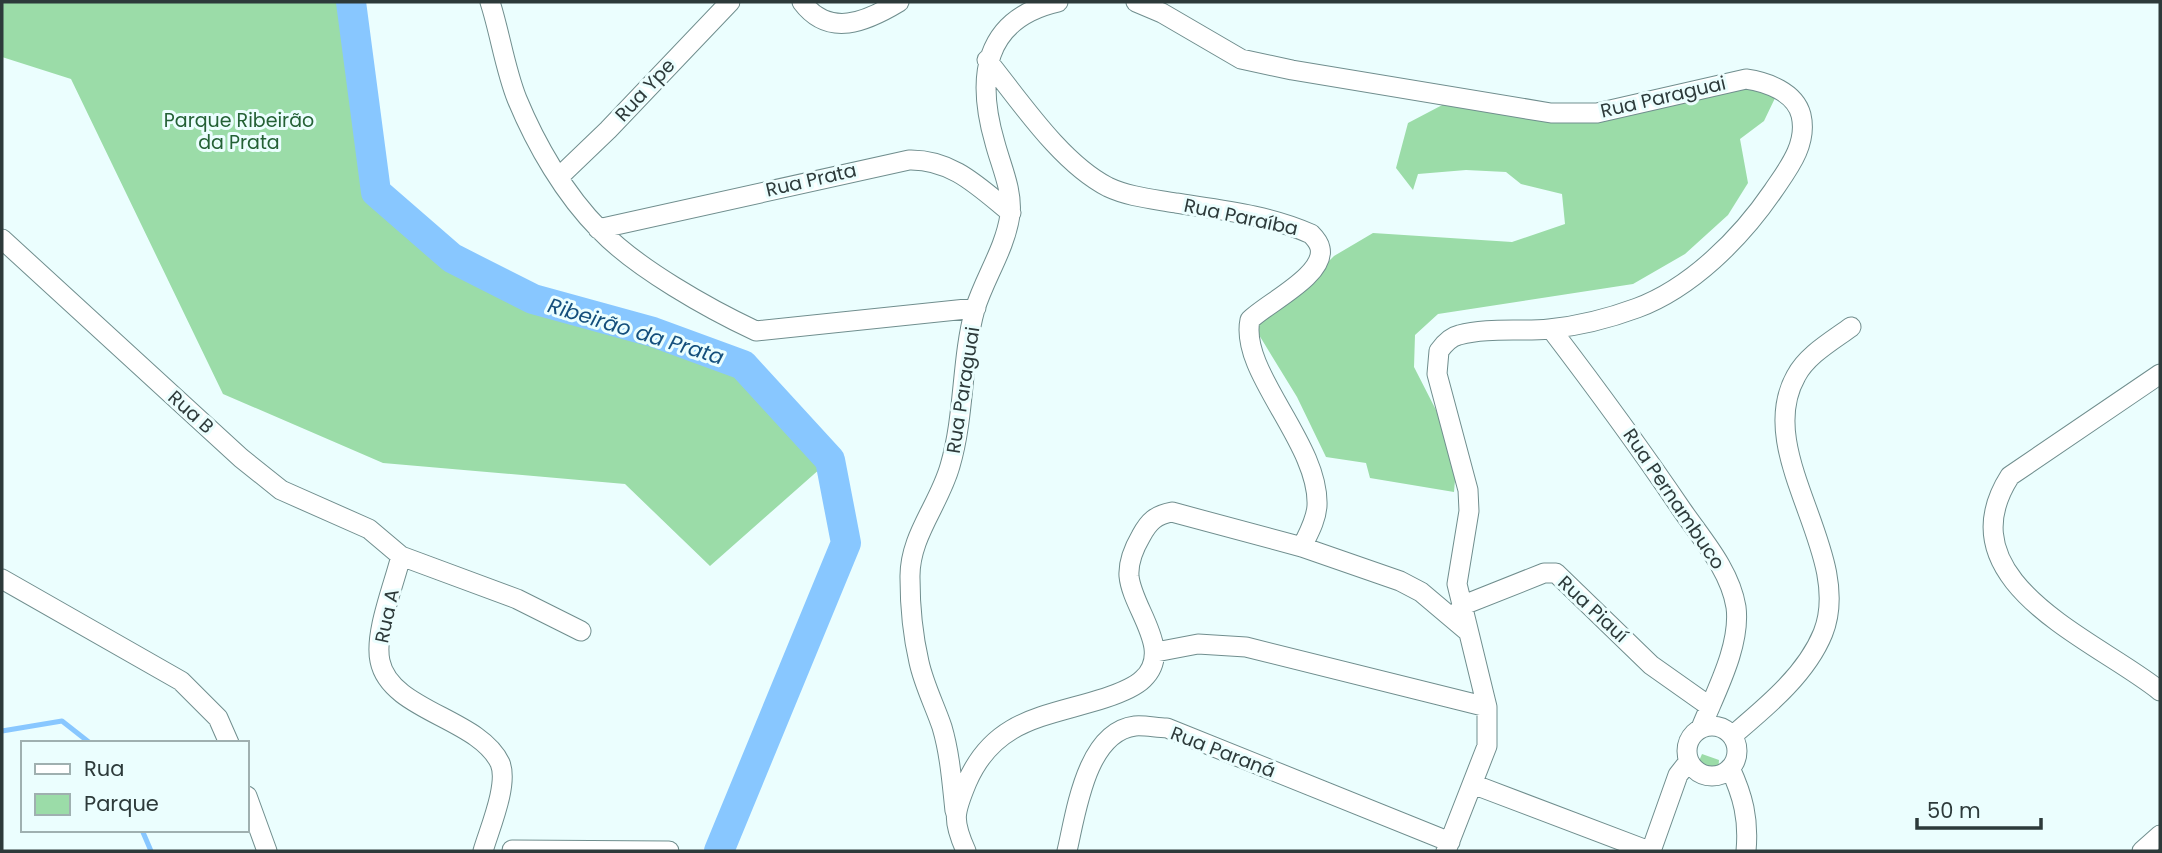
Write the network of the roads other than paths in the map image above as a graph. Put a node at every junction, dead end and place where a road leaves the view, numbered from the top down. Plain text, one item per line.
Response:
1 (490, 2) edge
2 (730, 2) edge
3 (802, 2) edge
4 (900, 2) edge
5 (1040, 2) edge
6 (1058, 2) edge
7 (1136, 2) edge
8 (1021, 16) junction
9 (987, 60) junction
10 (559, 177) junction
11 (1010, 213) junction
12 (598, 229) junction
13 (2, 239) edge
14 (975, 308) junction
15 (1851, 327) dead end
16 (1551, 329) junction
17 (2160, 374) edge
18 (1302, 547) junction
19 (401, 556) junction
20 (2, 579) edge
21 (1461, 606) junction
22 (1466, 630) junction
23 (581, 631) dead end
24 (1156, 652) junction
25 (2160, 691) edge
26 (1709, 706) junction
27 (1488, 707) junction
28 (1700, 728) junction
29 (1732, 736) junction
30 (228, 741) edge
31 (1689, 761) junction
32 (1730, 768) junction
33 (1475, 785) junction
34 (248, 799) edge
35 (955, 819) junction
36 (2160, 835) edge
37 (1448, 847) edge
38 (512, 850) edge
39 (267, 851) edge
40 (483, 851) edge
41 (669, 851) edge
42 (948, 851) edge
43 (966, 851) edge
44 (1067, 851) edge
45 (1650, 851) edge
46 (1746, 851) edge
47 (2142, 851) edge

1 - 10 street
2 - 10 street, Rua Ype
3 - 4 street
5 - 8 street
6 - 8 street, Rua Paraguai
7 - 16 street, Rua Paraguai
8 - 9 street, Rua Paraguai
9 - 11 street, Rua Paraguai
9 - 18 street, Rua Paraíba
10 - 12 street
11 - 12 street, Rua Prata
11 - 14 street, Rua Paraguai
12 - 14 street
13 - 19 street, Rua B
14 - 35 street, Rua Paraguai
15 - 29 street
16 - 21 street, Rua Paraguai
16 - 26 street, Rua Pernambuco
17 - 25 street
18 - 22 street
18 - 24 street
19 - 23 street
19 - 40 street, Rua A
20 - 30 street
21 - 22 street, Rua Paraguai
21 - 26 street, Rua Piauí
22 - 27 street, Rua Paraguai
24 - 27 street
24 - 35 street
26 - 28 street, Rua Pernambuco
27 - 33 street, Rua Paraguai
28 - 29 street
28 - 31 street
29 - 32 street
31 - 32 street
31 - 45 street
32 - 46 street
33 - 37 street, Rua Paraguai
33 - 45 street
34 - 39 street
35 - 42 street
35 - 43 street
36 - 47 street
37 - 44 street, Rua Paraná
38 - 41 street

